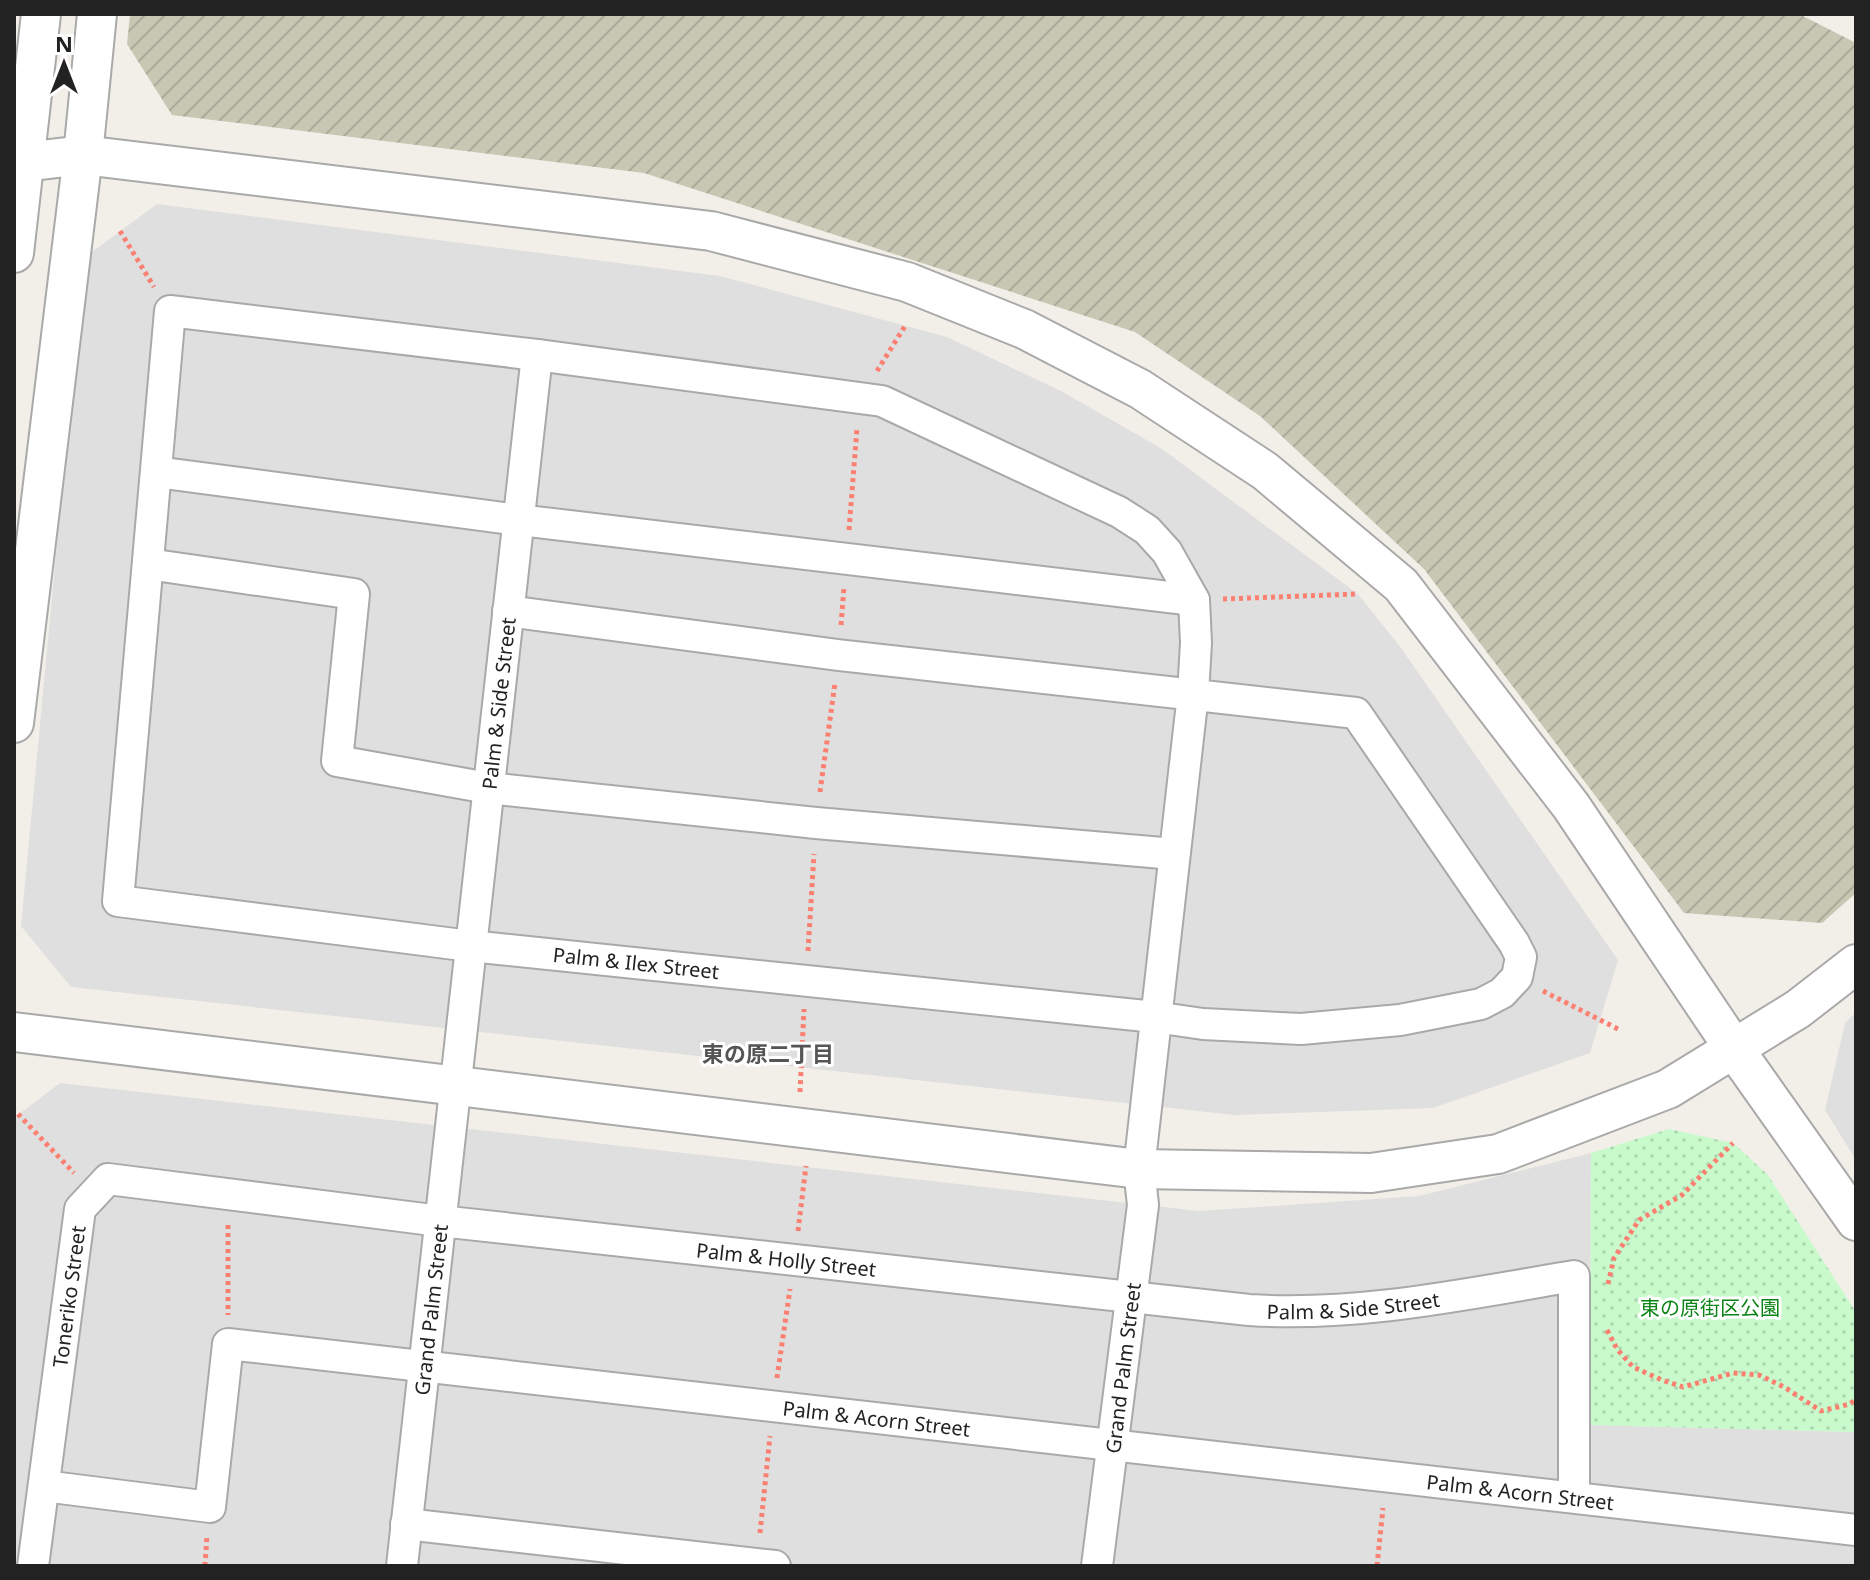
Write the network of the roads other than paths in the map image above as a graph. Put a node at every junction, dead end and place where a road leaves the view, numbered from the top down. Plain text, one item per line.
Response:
1 (41, 14) edge
2 (97, 14) edge
3 (20, 144) edge
4 (83, 155) junction
5 (14, 253) edge
6 (537, 355) junction
7 (156, 472) junction
8 (519, 520) junction
9 (148, 564) junction
10 (1194, 600) junction
11 (508, 611) junction
12 (1193, 694) junction
13 (14, 723) edge
14 (488, 788) junction
15 (1174, 854) junction
16 (470, 946) junction
17 (1856, 964) edge
18 (1155, 1017) junction
19 (14, 1032) edge
20 (1735, 1050) junction
21 (457, 1069) junction
22 (1139, 1169) junction
23 (440, 1221) junction
24 (1856, 1221) edge
25 (1132, 1298) junction
26 (424, 1366) junction
27 (1114, 1444) junction
28 (44, 1486) junction
29 (1574, 1497) junction
30 (406, 1524) junction
31 (1856, 1530) edge
32 (766, 1565) edge
33 (33, 1566) edge
34 (402, 1566) edge
35 (1097, 1566) edge

1 - 3 street
2 - 4 street
3 - 4 street
3 - 5 street
4 - 13 street
4 - 20 street
6 - 7 street
6 - 8 street, Palm & Side Street
6 - 10 street
7 - 8 street
7 - 9 street
8 - 10 street
8 - 11 street, Palm & Side Street
9 - 14 street
9 - 16 street, Palm & Ilex Street
10 - 12 street, Grand Palm Street
11 - 12 street
11 - 14 street, Palm & Side Street
12 - 15 street, Grand Palm Street
12 - 18 street, Palm & Ilex Street
14 - 15 street
14 - 16 street, Palm & Side Street
15 - 18 street, Grand Palm Street
16 - 18 street, Palm & Ilex Street
16 - 21 street, Palm & Side Street
17 - 20 street
18 - 22 street, Grand Palm Street
19 - 21 street
20 - 22 street
20 - 24 street
21 - 22 street
21 - 23 street, Grand Palm Street
22 - 25 street, Grand Palm Street
23 - 25 street, Palm & Holly Street
23 - 26 street, Grand Palm Street
23 - 28 street, Toneriko Street
25 - 27 street, Grand Palm Street
25 - 29 street, Palm & Side Street
26 - 27 street, Palm & Acorn Street
26 - 28 street, Palm & Acorn Street
26 - 30 street, Grand Palm Street
27 - 29 street, Palm & Acorn Street
27 - 35 street, Grand Palm Street
28 - 33 street, Toneriko Street
29 - 31 street, Palm & Acorn Street
30 - 32 street
30 - 34 street, Grand Palm Street

